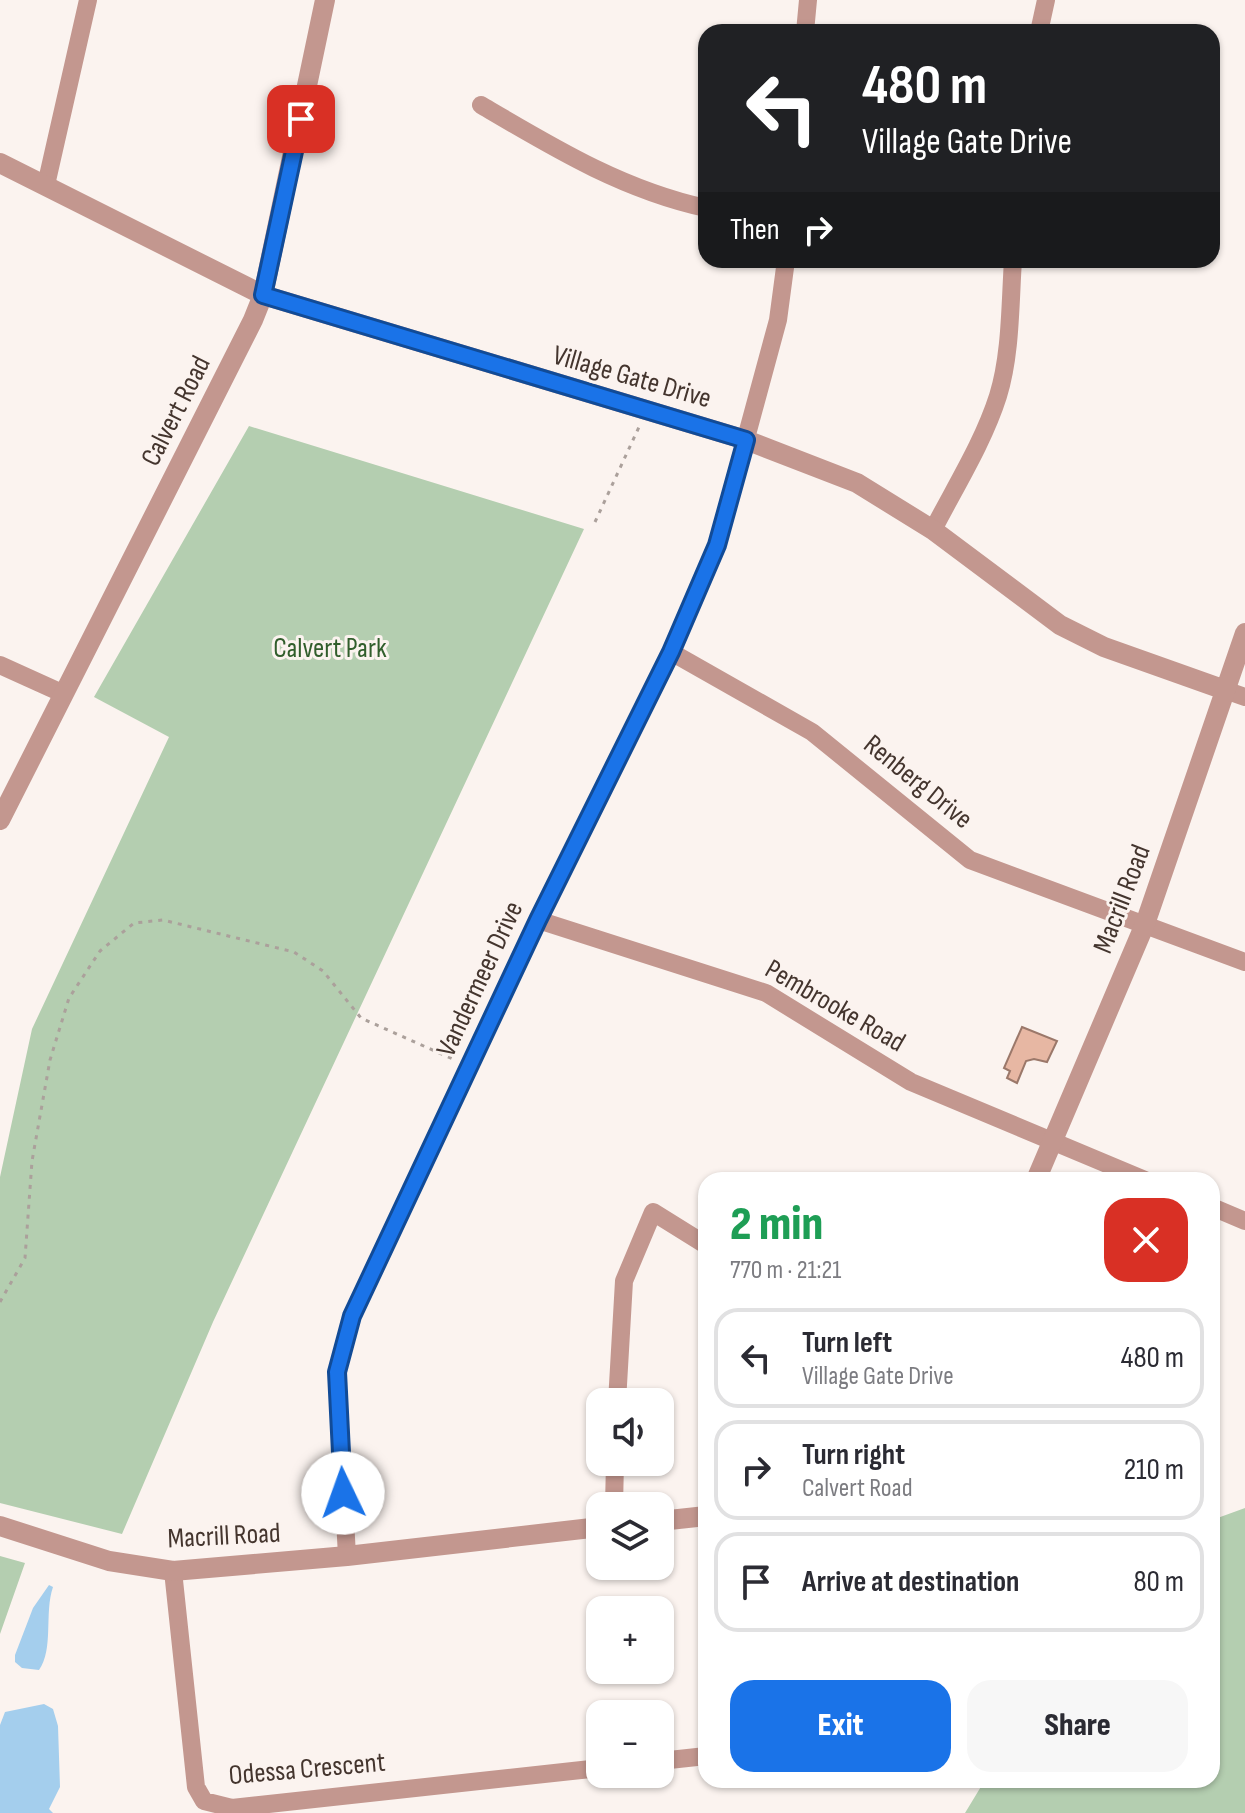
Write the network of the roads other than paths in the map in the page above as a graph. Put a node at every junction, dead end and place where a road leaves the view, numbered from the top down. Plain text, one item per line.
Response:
1 (88, 0) edge
2 (325, 0) edge
3 (808, 0) edge
4 (1046, 0) edge
5 (806, 24) edge
6 (1041, 24) edge
7 (481, 105) dead end
8 (0, 163) edge
9 (46, 185) junction
10 (698, 206) edge
11 (785, 268) edge
12 (1012, 268) edge
13 (263, 295) junction
14 (746, 440) junction
15 (933, 530) junction
16 (1245, 633) edge
17 (671, 652) junction
18 (0, 665) edge
19 (64, 694) junction
20 (1235, 694) edge
21 (0, 820) edge
22 (538, 920) junction
23 (1145, 924) junction
24 (1245, 962) edge
25 (1053, 1142) junction
26 (1040, 1172) edge
27 (1126, 1172) edge
28 (1220, 1210) edge
29 (1245, 1221) edge
30 (698, 1240) edge
31 (618, 1388) edge
32 (698, 1517) edge
33 (674, 1519) edge
34 (0, 1526) edge
35 (586, 1529) edge
36 (347, 1556) junction
37 (173, 1571) junction
38 (698, 1757) edge
39 (674, 1759) edge
40 (586, 1770) edge

1 - 9 street
2 - 13 street, Calvert Road
3 - 5 street
4 - 6 street
7 - 10 street
8 - 9 street, Village Gate Drive
9 - 13 street, Village Gate Drive
11 - 14 street, Vandermeer Drive
12 - 15 street
13 - 14 street, Village Gate Drive
13 - 19 street, Calvert Road
14 - 15 street, Village Gate Drive
14 - 17 street, Vandermeer Drive
15 - 20 street, Village Gate Drive
16 - 20 street, Macrill Road
17 - 22 street, Vandermeer Drive
17 - 23 street, Renberg Drive
18 - 19 street
19 - 21 street, Calvert Road
20 - 23 street, Macrill Road
22 - 25 street, Pembrooke Road
22 - 36 street, Vandermeer Drive
23 - 24 street, Renberg Drive
23 - 25 street, Macrill Road
25 - 26 street, Macrill Road
25 - 27 street, Pembrooke Road
28 - 29 street
30 - 31 street
32 - 33 street
34 - 37 street, Macrill Road
35 - 36 street, Macrill Road
36 - 37 street, Macrill Road
37 - 40 street, Odessa Crescent
38 - 39 street

